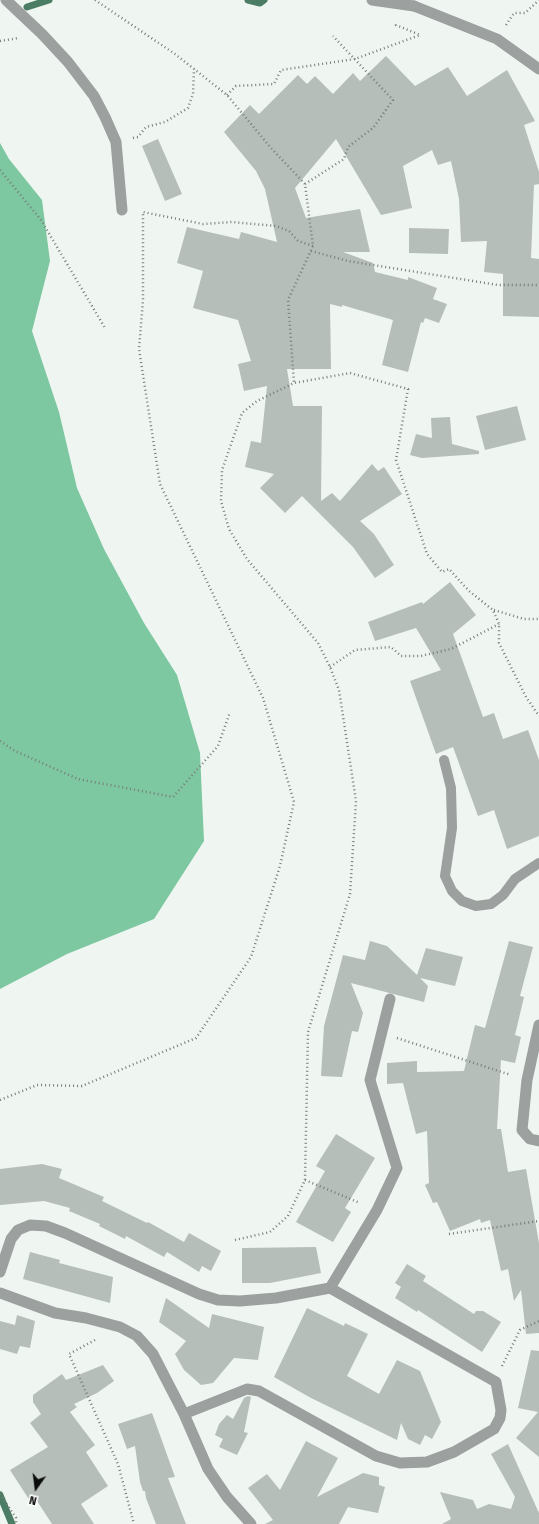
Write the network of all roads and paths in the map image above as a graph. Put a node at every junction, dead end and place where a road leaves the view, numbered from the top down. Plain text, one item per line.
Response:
1 (6, 0) edge
2 (96, 0) edge
3 (372, 0) edge
4 (539, 0) edge
5 (398, 4) junction
6 (333, 36) dead end
7 (497, 39) junction
8 (355, 59) junction
9 (194, 69) junction
10 (539, 69) edge
11 (227, 95) junction
12 (116, 142) junction
13 (1, 171) edge
14 (305, 184) junction
15 (122, 210) dead end
16 (313, 246) junction
17 (311, 251) junction
18 (539, 285) edge
19 (104, 328) dead end
20 (294, 383) junction
21 (493, 610) junction
22 (539, 619) edge
23 (499, 624) junction
24 (330, 667) junction
25 (230, 712) dead end
26 (539, 716) edge
27 (0, 741) edge
28 (444, 760) dead end
29 (539, 863) edge
30 (390, 999) dead end
31 (539, 1025) edge
32 (382, 1033) junction
33 (527, 1080) junction
34 (0, 1100) edge
35 (539, 1140) edge
36 (305, 1180) junction
37 (377, 1210) junction
38 (539, 1221) edge
39 (449, 1234) dead end
40 (235, 1240) dead end
41 (0, 1272) edge
42 (330, 1288) junction
43 (0, 1293) edge
44 (539, 1321) edge
45 (120, 1327) junction
46 (496, 1382) junction
47 (184, 1414) junction
48 (0, 1494) edge
49 (16, 1524) edge
50 (134, 1524) edge
51 (250, 1524) edge

1 - 12 street
2 - 9 path
3 - 5 street
4 - 7 path
5 - 7 street
5 - 8 path
6 - 8 path
7 - 10 street
8 - 11 path
8 - 14 path
9 - 11 path
9 - 12 path
11 - 14 path
12 - 15 street
13 - 19 path
14 - 16 path
16 - 17 path
16 - 34 path
17 - 18 path
17 - 20 path
20 - 21 path
20 - 24 path
21 - 22 path
21 - 23 path
23 - 24 path
23 - 26 path
24 - 36 path
25 - 27 path
28 - 29 lane
30 - 32 street
31 - 33 street
32 - 33 path
32 - 37 street
33 - 35 street
36 - 37 path
36 - 40 path
37 - 42 street
38 - 39 path
41 - 42 street
42 - 46 street
43 - 45 street
44 - 46 path
45 - 47 street
45 - 50 path
46 - 47 street
47 - 51 street
48 - 49 path

